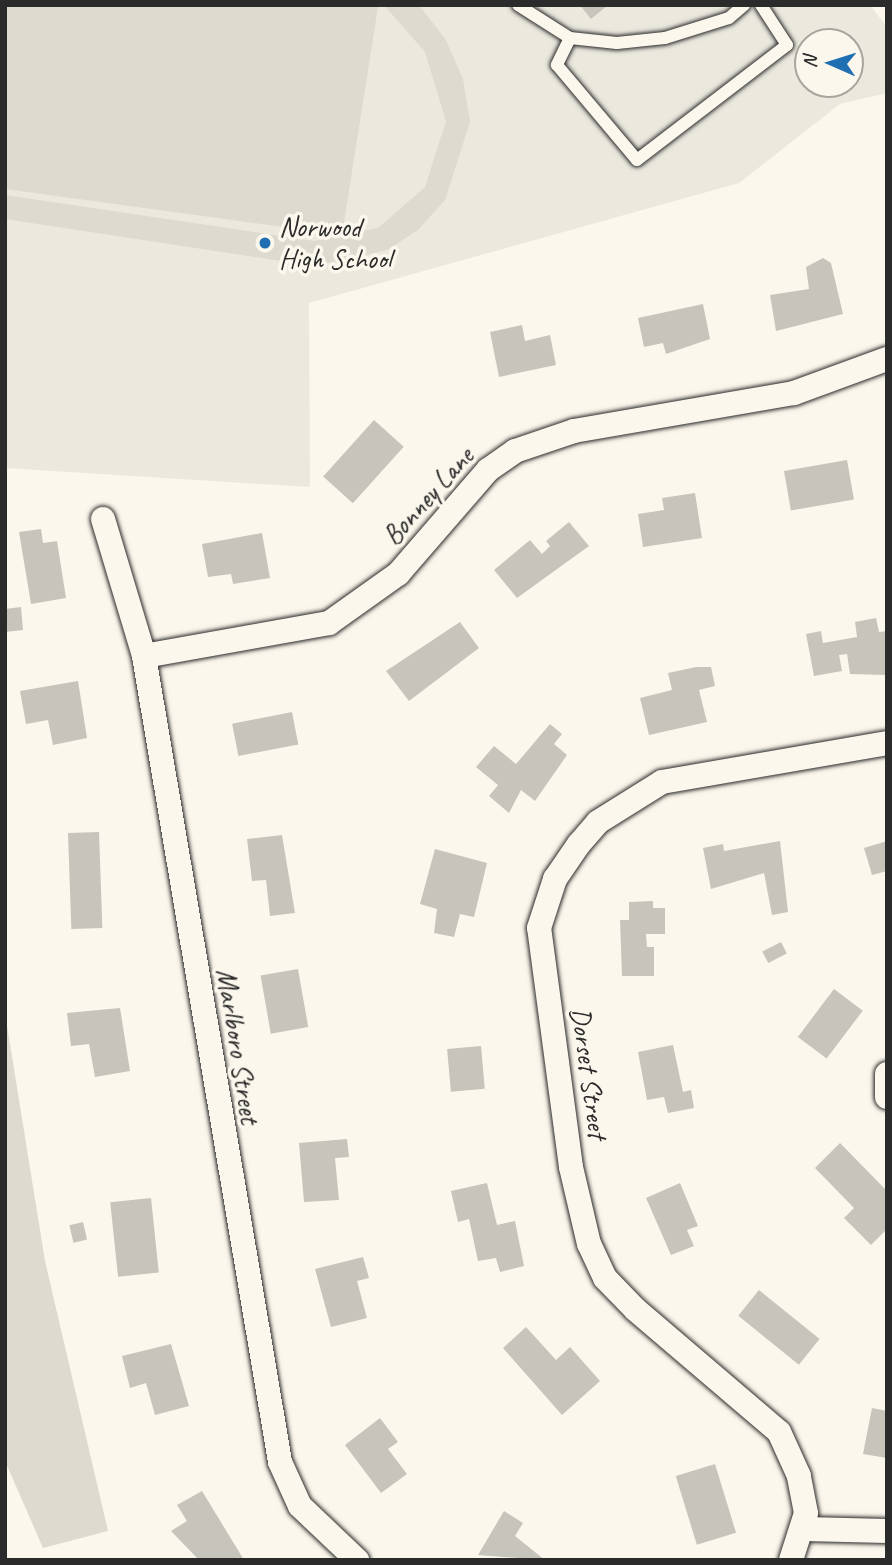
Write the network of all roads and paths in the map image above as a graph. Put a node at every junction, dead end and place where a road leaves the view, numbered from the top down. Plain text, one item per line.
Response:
1 (517, 5) edge
2 (744, 5) edge
3 (761, 5) edge
4 (570, 38) junction
5 (887, 359) edge
6 (103, 519) dead end
7 (144, 656) junction
8 (887, 743) edge
9 (887, 1074) edge
10 (887, 1097) edge
11 (805, 1530) junction
12 (887, 1531) edge
13 (356, 1560) edge
14 (790, 1560) edge

1 - 4 lane
2 - 4 lane
3 - 4 lane
5 - 7 street, Bonney Lane
6 - 7 street, Marlboro Street
7 - 13 street, Marlboro Street
8 - 11 street, Dorset Street
9 - 10 street
11 - 12 street
11 - 14 street

